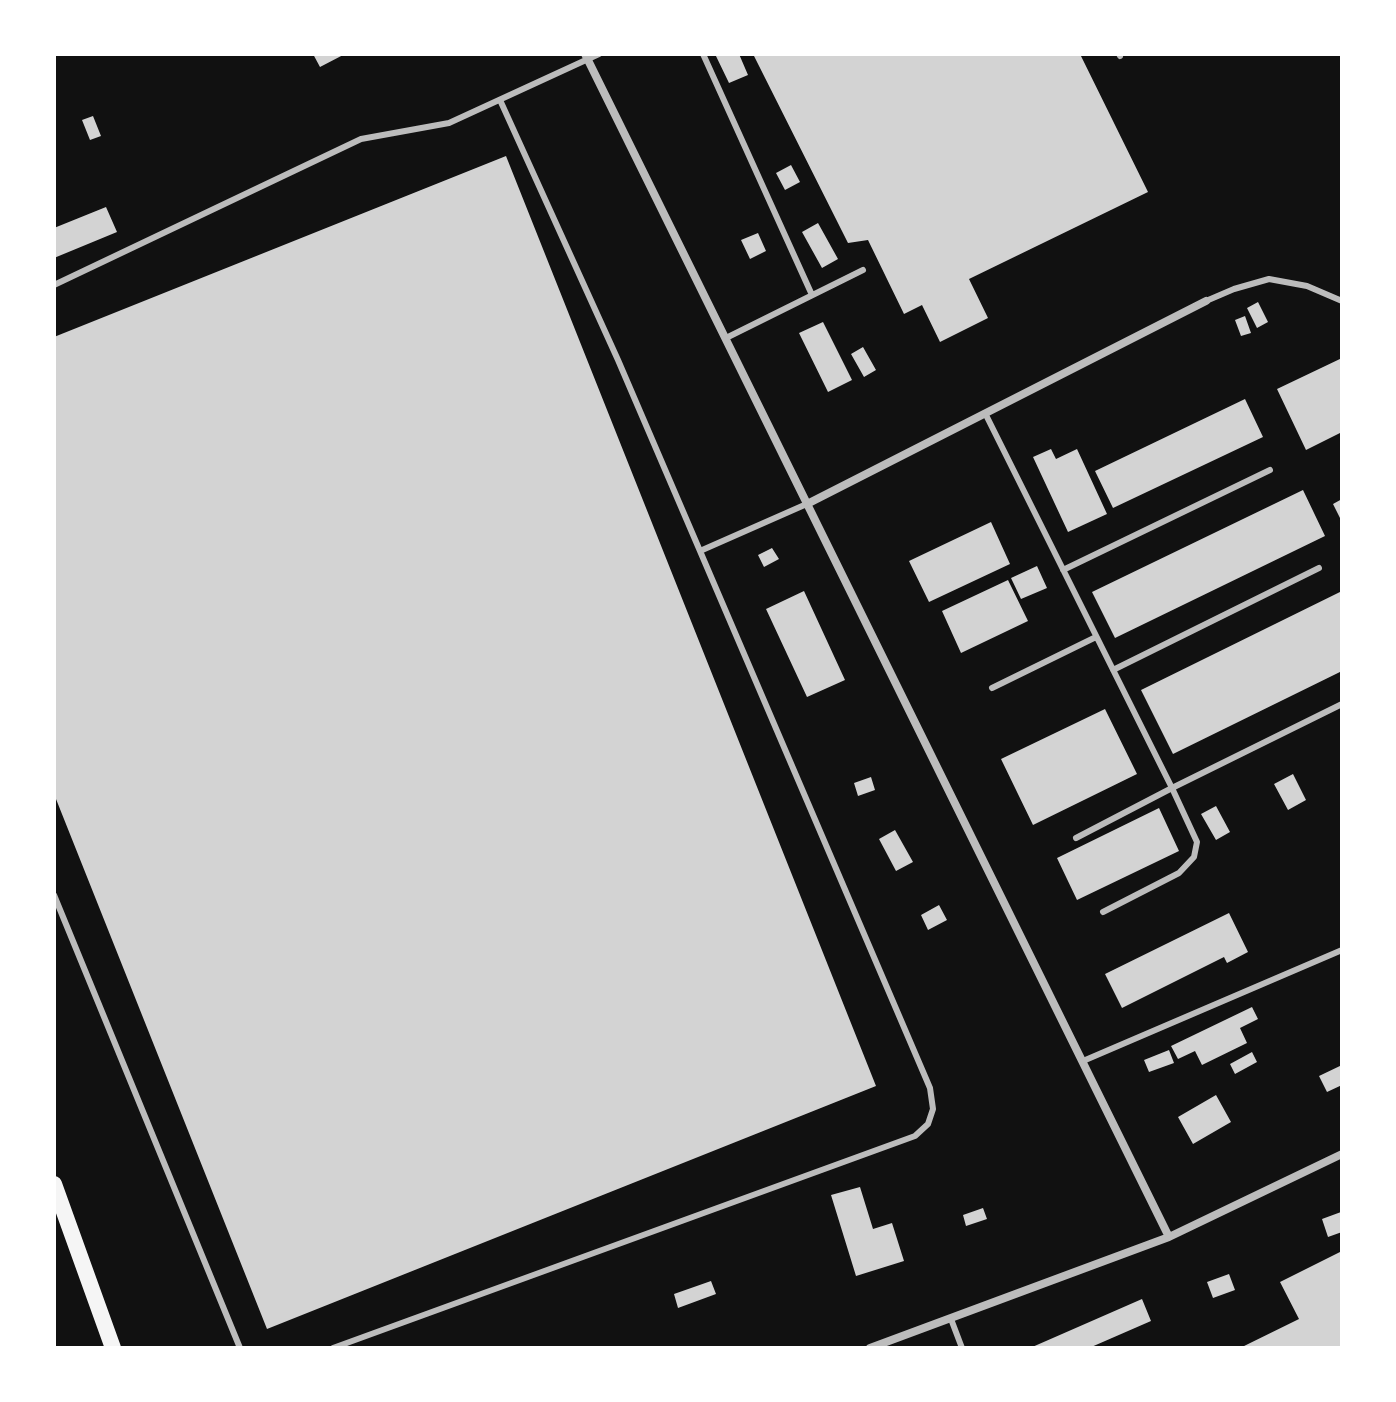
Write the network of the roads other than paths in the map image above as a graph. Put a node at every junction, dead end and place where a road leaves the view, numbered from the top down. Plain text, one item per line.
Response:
1 (599, 54) edge
2 (703, 54) edge
3 (586, 57) edge
4 (500, 100) junction
5 (863, 270) dead end
6 (54, 285) edge
7 (812, 295) junction
8 (1206, 301) joint
9 (1342, 301) edge
10 (726, 338) junction
11 (985, 413) junction
12 (1270, 470) dead end
13 (809, 503) junction
14 (700, 551) junction
15 (1319, 568) dead end
16 (1063, 570) junction
17 (1096, 637) junction
18 (1113, 670) junction
19 (992, 688) dead end
20 (1342, 704) edge
21 (1172, 788) junction
22 (1076, 838) dead end
23 (54, 895) edge
24 (1103, 912) dead end
25 (1342, 950) edge
26 (1083, 1061) junction
27 (1342, 1154) edge
28 (54, 1184) edge
29 (1169, 1237) junction
30 (951, 1319) junction
31 (113, 1348) edge
32 (240, 1348) edge
33 (333, 1348) edge
34 (870, 1348) edge
35 (962, 1348) edge

1 - 3 lane
2 - 7 lane
3 - 4 lane
3 - 10 street
4 - 6 lane
4 - 14 lane
5 - 7 lane
7 - 10 lane
8 - 9 lane
8 - 11 street
10 - 13 street
11 - 13 street
11 - 16 lane
12 - 16 lane
13 - 14 lane
13 - 26 street
14 - 33 lane
15 - 18 lane
16 - 17 lane
17 - 18 lane
17 - 19 lane
18 - 21 lane
20 - 21 lane
21 - 22 lane
21 - 24 lane
23 - 32 lane
25 - 26 lane
26 - 29 street
27 - 29 street
28 - 31 main road
29 - 30 street
30 - 34 street
30 - 35 lane

